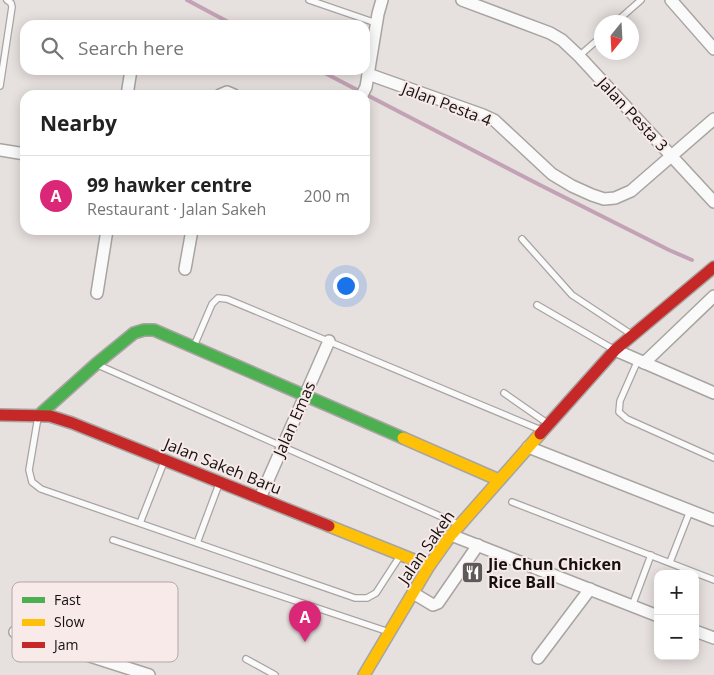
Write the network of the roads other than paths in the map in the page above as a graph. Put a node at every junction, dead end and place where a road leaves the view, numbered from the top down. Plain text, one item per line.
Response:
1 (7, 0) edge
2 (309, 0) edge
3 (382, 0) edge
4 (462, 0) edge
5 (641, 0) edge
6 (671, 0) edge
7 (624, 15) edge
8 (367, 20) edge
9 (370, 21) edge
10 (376, 23) junction
11 (594, 43) edge
12 (714, 49) edge
13 (579, 56) junction
14 (370, 61) edge
15 (130, 75) edge
16 (368, 75) edge
17 (370, 75) edge
18 (0, 86) edge
19 (128, 90) edge
20 (364, 90) edge
21 (714, 119) edge
22 (0, 150) edge
23 (20, 153) edge
24 (671, 156) junction
25 (714, 202) edge
26 (106, 235) edge
27 (191, 235) edge
28 (522, 239) dead end
29 (714, 267) edge
30 (185, 269) dead end
31 (97, 293) dead end
32 (714, 296) edge
33 (537, 305) dead end
34 (632, 335) junction
35 (330, 341) junction
36 (194, 347) junction
37 (615, 350) junction
38 (641, 361) junction
39 (96, 364) junction
40 (504, 392) dead end
41 (714, 393) edge
42 (305, 396) junction
43 (0, 415) edge
44 (38, 416) junction
45 (546, 428) junction
46 (282, 446) junction
47 (528, 448) junction
48 (714, 458) edge
49 (165, 460) junction
50 (499, 480) junction
51 (220, 482) junction
52 (260, 498) junction
53 (512, 502) dead end
54 (690, 511) junction
55 (714, 520) edge
56 (140, 523) junction
57 (460, 525) junction
58 (451, 535) junction
59 (113, 540) dead end
60 (197, 543) junction
61 (478, 545) junction
62 (401, 555) junction
63 (651, 555) junction
64 (670, 562) junction
65 (429, 566) junction
66 (714, 580) edge
67 (590, 589) junction
68 (413, 593) junction
69 (632, 606) junction
70 (655, 615) edge
71 (390, 632) junction
72 (699, 632) edge
73 (714, 638) edge
74 (538, 658) dead end
75 (246, 659) dead end
76 (107, 662) edge
77 (144, 674) edge
78 (275, 675) edge
79 (364, 675) edge

1 - 18 lane
2 - 8 lane
3 - 10 street
4 - 13 street, Jalan Pesta 3
5 - 7 lane
6 - 12 street
9 - 10 lane
10 - 14 street
11 - 13 lane
13 - 24 street, Jalan Pesta 3
15 - 19 street
16 - 20 street
17 - 24 street, Jalan Pesta 4
21 - 24 street, Jalan Pesta 4
22 - 23 street
24 - 25 street, Jalan Pesta 3
26 - 31 street
27 - 30 street
28 - 34 lane
29 - 34 street, Jalan Sakeh
32 - 38 street
33 - 37 lane
34 - 37 street, Jalan Sakeh
35 - 36 lane
35 - 42 street, Jalan Emas
35 - 45 lane
36 - 39 street
36 - 42 street
37 - 38 street
37 - 45 street, Jalan Sakeh
38 - 41 street
38 - 48 lane
39 - 44 street
39 - 46 lane
40 - 45 lane
42 - 46 street, Jalan Emas
42 - 50 street
43 - 44 street, Jalan Sakeh Baru
44 - 49 street, Jalan Sakeh Baru
44 - 56 lane
45 - 47 street, Jalan Sakeh
46 - 52 street, Jalan Emas
46 - 57 lane
47 - 50 street, Jalan Sakeh
47 - 54 street
49 - 51 street, Jalan Sakeh Baru
49 - 56 lane
50 - 57 street, Jalan Sakeh
51 - 52 street, Jalan Sakeh Baru
51 - 60 lane
52 - 62 street, Jalan Sakeh Baru
53 - 63 lane
54 - 55 street
54 - 64 lane
56 - 60 lane
57 - 58 street, Jalan Sakeh
58 - 61 street
58 - 65 street, Jalan Sakeh
59 - 71 lane
60 - 62 lane
61 - 67 street
61 - 68 street
62 - 65 street, Jalan Sakeh Baru
63 - 64 lane
63 - 69 lane
64 - 66 lane
65 - 68 street, Jalan Sakeh
67 - 69 street
67 - 74 street
68 - 71 street, Jalan Sakeh
69 - 70 street
71 - 79 street, Jalan Sakeh
72 - 73 street
75 - 78 lane
76 - 77 street

